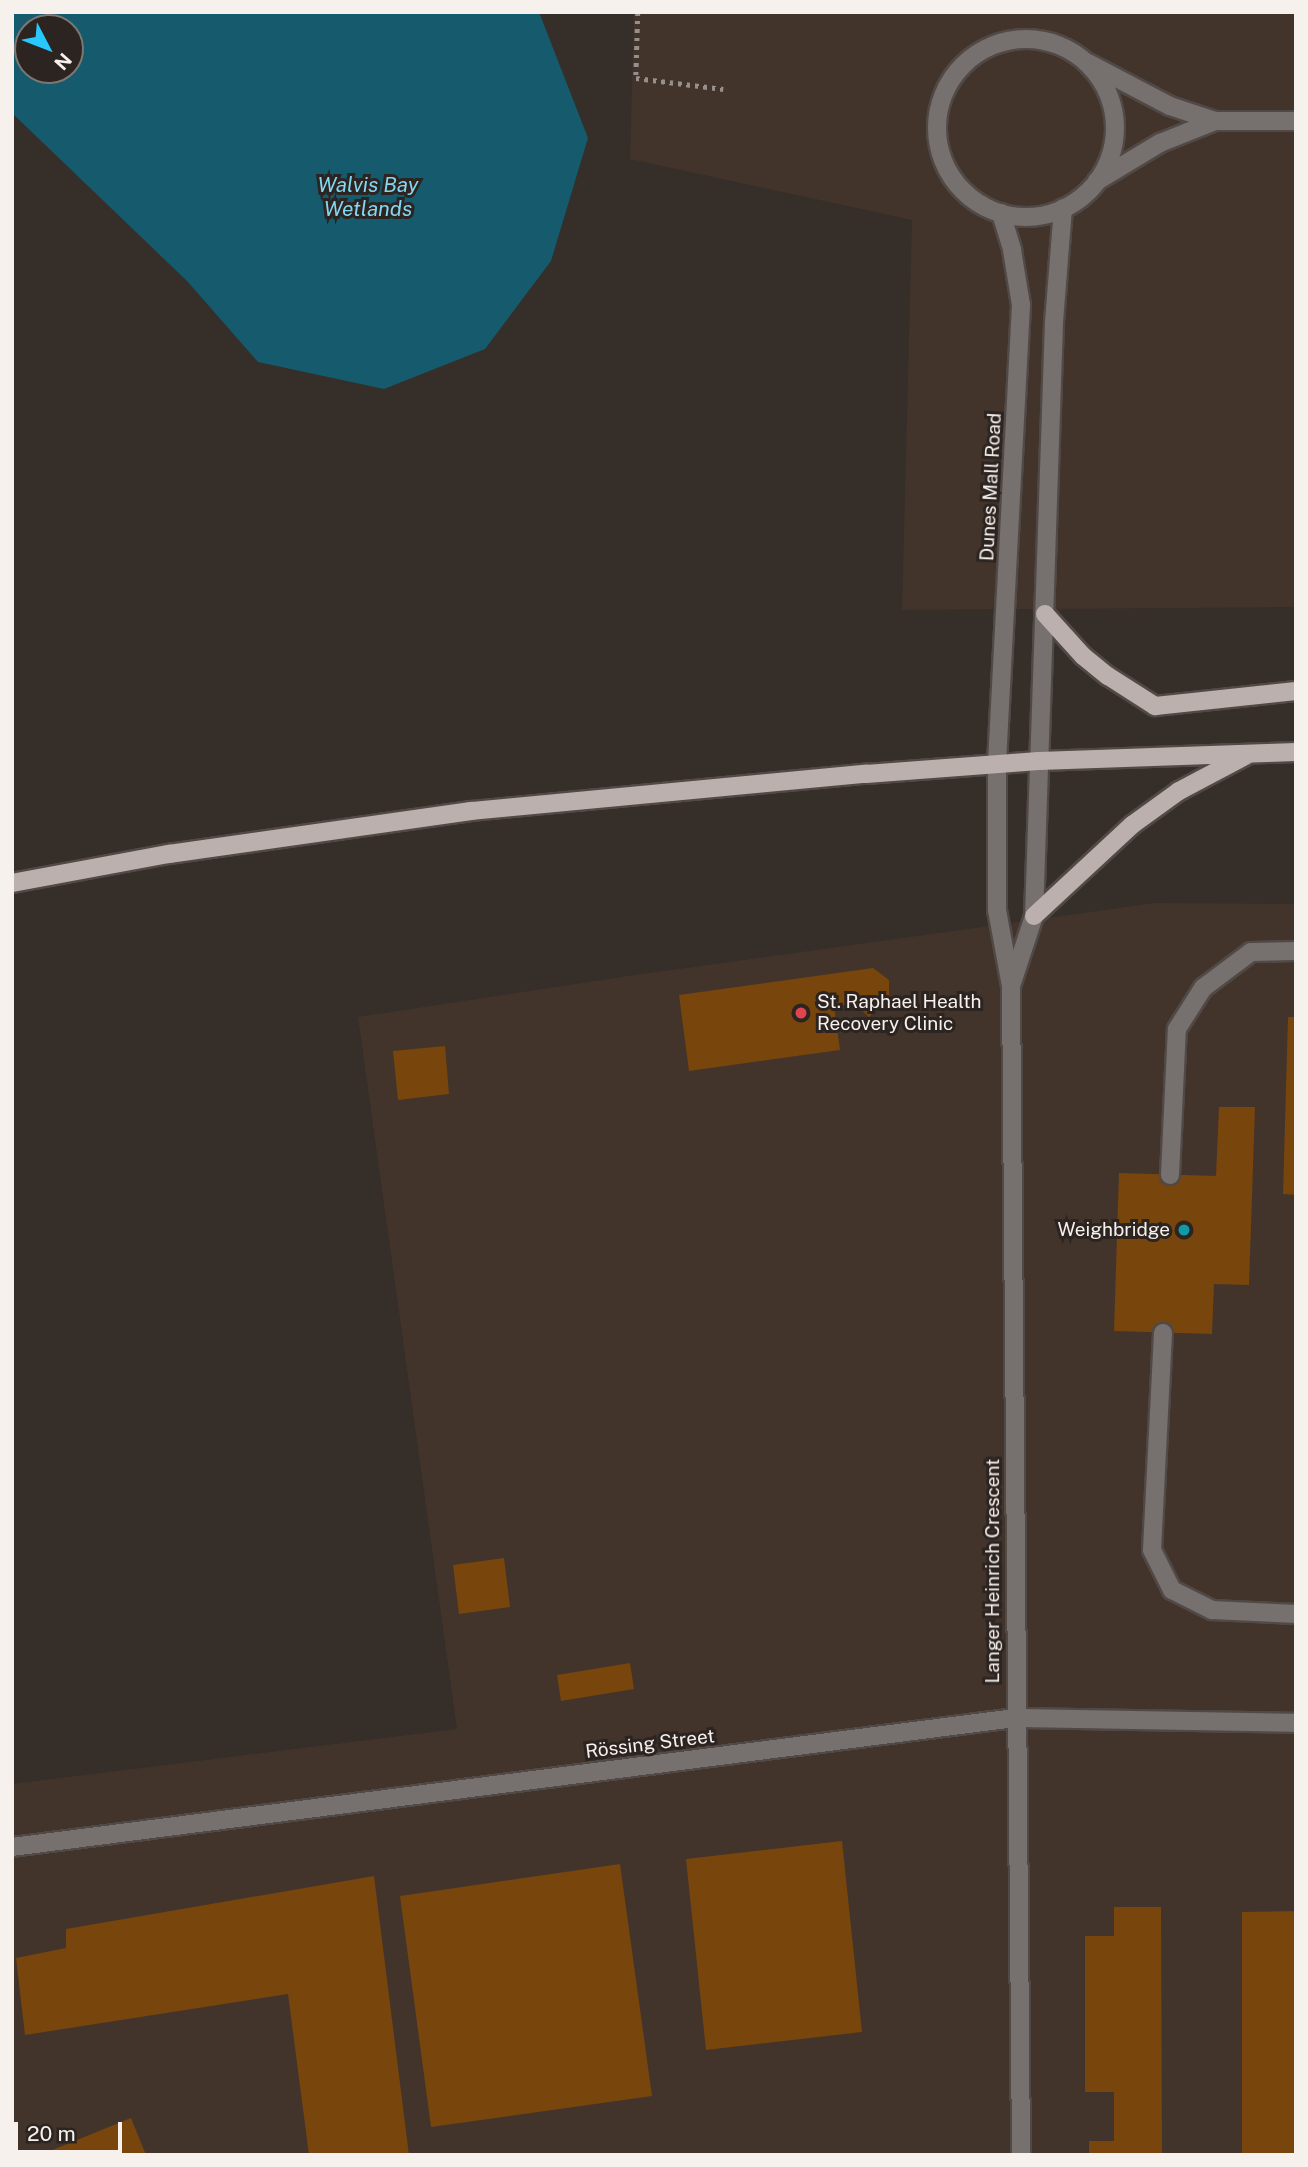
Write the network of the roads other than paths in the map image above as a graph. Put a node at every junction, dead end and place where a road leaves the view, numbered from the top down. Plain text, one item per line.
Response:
1 (1088, 64) junction
2 (1215, 121) junction
3 (1296, 121) edge
4 (1097, 181) junction
5 (1063, 208) junction
6 (1001, 213) junction
7 (1045, 614) junction
8 (1296, 691) edge
9 (1296, 752) edge
10 (1248, 754) junction
11 (1040, 761) junction
12 (997, 764) junction
13 (12, 883) edge
14 (1034, 916) junction
15 (1296, 951) edge
16 (1011, 986) junction
17 (1170, 1175) dead end
18 (1163, 1333) dead end
19 (1296, 1614) edge
20 (1015, 1718) junction
21 (1296, 1723) edge
22 (12, 1847) edge
23 (1021, 2155) edge

1 - 2 street
1 - 4 street
1 - 6 street
2 - 3 street
2 - 4 street
4 - 5 street
5 - 6 street
5 - 7 street
6 - 12 street, Dunes Mall Road
7 - 8 main road
7 - 11 street
9 - 10 main road
10 - 11 main road
10 - 14 main road
11 - 12 main road
11 - 14 street, Langer Heinrich Crescent
12 - 13 main road
12 - 16 street, Langer Heinrich Crescent
14 - 16 street, Langer Heinrich Crescent
15 - 17 street
16 - 20 street, Langer Heinrich Crescent
18 - 19 street
20 - 21 street, Rössing Street
20 - 22 street, Rössing Street
20 - 23 street, Langer Heinrich Crescent

